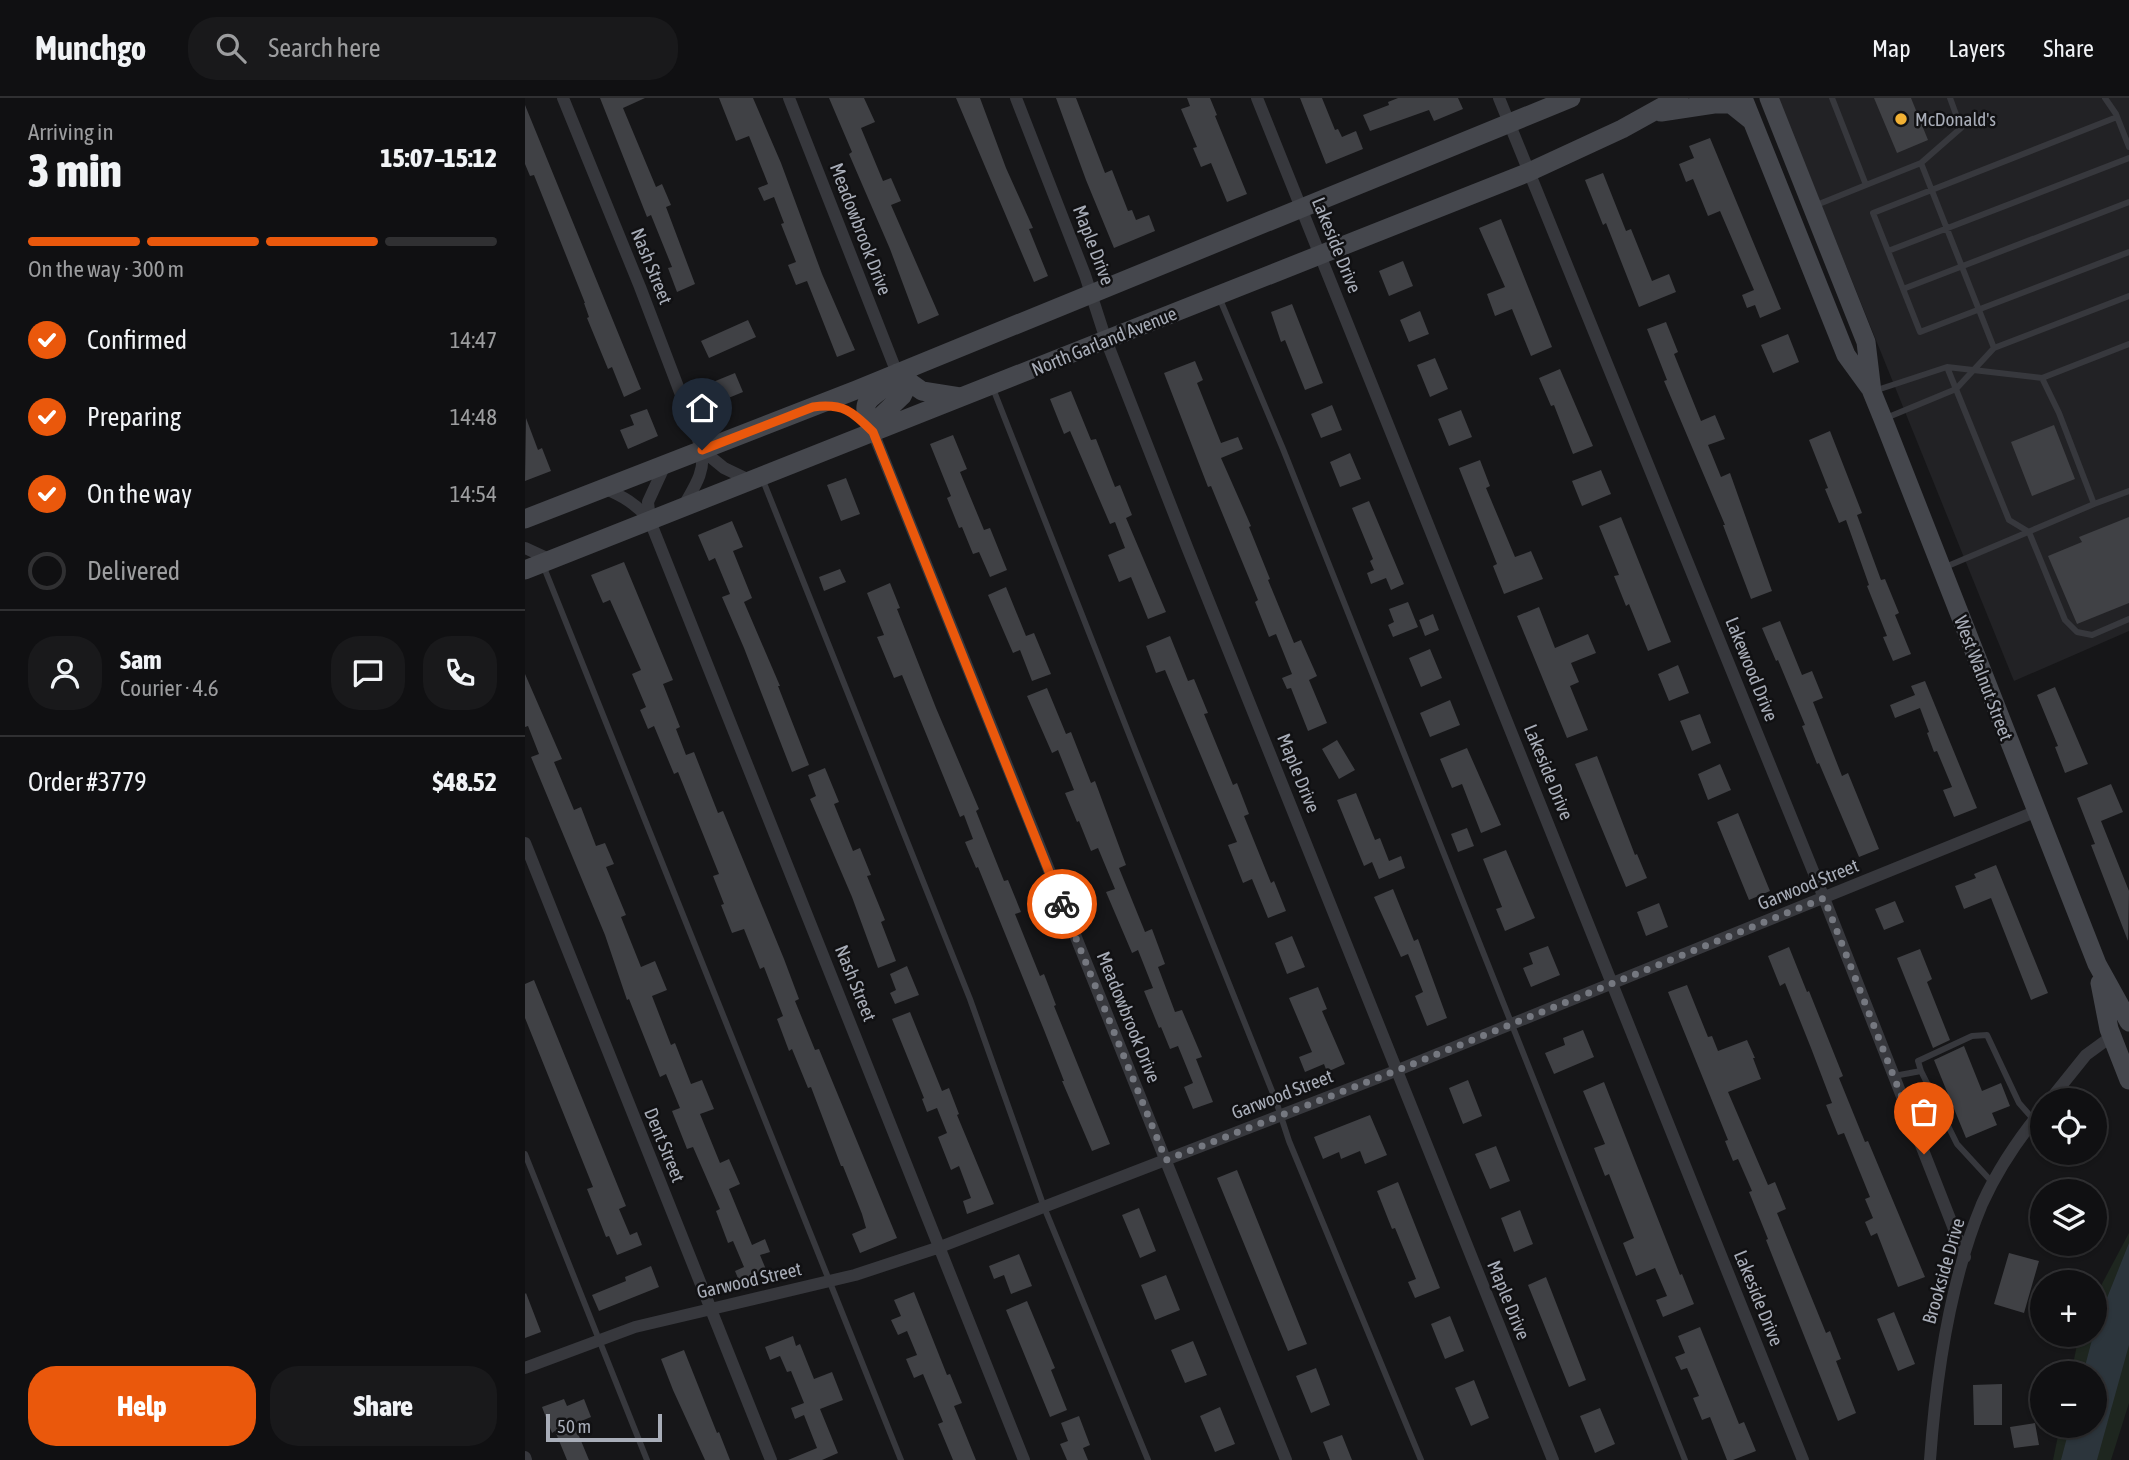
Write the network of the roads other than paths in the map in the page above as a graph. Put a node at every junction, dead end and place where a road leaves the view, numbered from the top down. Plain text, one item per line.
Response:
1 (563, 98) edge
2 (789, 98) edge
3 (1016, 98) edge
4 (1257, 98) edge
5 (1499, 98) edge
6 (1571, 98) edge
7 (1678, 98) edge
8 (1743, 98) edge
9 (1769, 98) edge
10 (1832, 98) edge
11 (1950, 98) edge
12 (2105, 98) edge
13 (1650, 113) junction
14 (2117, 117) junction
15 (1753, 121) junction
16 (1510, 124) junction
17 (2129, 147) edge
18 (2129, 158) edge
19 (1921, 163) junction
20 (1529, 172) junction
21 (1866, 185) junction
22 (1932, 188) junction
23 (2129, 202) edge
24 (1812, 206) junction
25 (1301, 208) junction
26 (1947, 228) junction
27 (1888, 251) junction
28 (2129, 252) edge
29 (1321, 255) junction
30 (1963, 266) junction
31 (1903, 289) junction
32 (1092, 293) junction
33 (1219, 295) junction
34 (2129, 296) edge
35 (1979, 309) junction
36 (1106, 340) junction
37 (2129, 344) edge
38 (1994, 348) junction
39 (1947, 367) junction
40 (1974, 370) junction
41 (897, 373) junction
42 (2042, 378) junction
43 (991, 386) junction
44 (1956, 389) junction
45 (1872, 392) junction
46 (961, 397) junction
47 (813, 407) junction
48 (1883, 419) junction
49 (873, 432) junction
50 (702, 450) junction
51 (665, 464) junction
52 (756, 478) junction
53 (603, 488) junction
54 (2129, 491) edge
55 (2094, 505) junction
56 (682, 508) junction
57 (525, 519) edge
58 (650, 521) junction
59 (2029, 532) junction
60 (525, 548) edge
61 (540, 565) edge
62 (1941, 569) junction
63 (2129, 619) edge
64 (2037, 811) junction
65 (525, 843) edge
66 (1824, 898) junction
67 (2097, 964) junction
68 (1613, 983) junction
69 (2129, 1022) edge
70 (1513, 1024) junction
71 (2112, 1036) junction
72 (1398, 1070) junction
73 (1921, 1071) junction
74 (1894, 1076) junction
75 (2129, 1080) edge
76 (2059, 1088) edge
77 (2030, 1110) edge
78 (1280, 1116) junction
79 (2030, 1127) edge
80 (525, 1154) edge
81 (1166, 1160) junction
82 (1993, 1184) junction
83 (1044, 1207) junction
84 (940, 1247) junction
85 (1965, 1257) junction
86 (830, 1281) junction
87 (709, 1308) junction
88 (600, 1340) junction
89 (525, 1368) edge
90 (647, 1460) edge
91 (771, 1460) edge
92 (901, 1460) edge
93 (1024, 1460) edge
94 (1148, 1460) edge
95 (1286, 1460) edge
96 (1421, 1460) edge
97 (1553, 1460) edge
98 (1685, 1460) edge
99 (1803, 1460) edge
100 (1930, 1460) edge

1 - 50 street, Nash Street
2 - 41 street, Meadowbrook Drive
3 - 32 street, Maple Drive
4 - 25 street, Lakeside Drive
5 - 16 street, Lakewood Drive
6 - 16 main road
7 - 13 main road, North Garland Avenue
8 - 15 main road, West Walnut Street
9 - 24 main road, West Walnut Street
10 - 21 lane
11 - 19 lane
12 - 14 lane
13 - 15 main road
13 - 20 main road, North Garland Avenue
14 - 17 lane
14 - 22 lane
15 - 45 main road, West Walnut Street
16 - 20 street, Lakewood Drive
16 - 25 main road
18 - 26 lane
19 - 21 lane
19 - 22 lane
20 - 29 main road, North Garland Avenue
20 - 66 street, Lakewood Drive
21 - 24 lane
22 - 26 lane
22 - 27 lane
23 - 30 lane
24 - 45 main road, West Walnut Street
25 - 29 street, Lakeside Drive
25 - 32 main road
26 - 27 lane
26 - 30 lane
27 - 31 lane
28 - 35 lane
29 - 33 main road, North Garland Avenue
29 - 68 street, Lakeside Drive
30 - 31 lane
30 - 35 lane
31 - 35 lane
32 - 36 street, Maple Drive
32 - 41 main road
33 - 36 main road, North Garland Avenue
33 - 70 lane
34 - 38 lane
35 - 38 lane
36 - 43 main road, North Garland Avenue
36 - 72 street, Maple Drive
37 - 42 lane
38 - 40 lane
39 - 40 lane
39 - 44 lane
39 - 45 lane
40 - 42 lane
40 - 44 lane
41 - 46 main road
41 - 47 main road
41 - 49 main road
42 - 55 lane
43 - 46 main road, North Garland Avenue
43 - 78 lane
44 - 48 lane
44 - 59 lane
45 - 48 main road, West Walnut Street
46 - 49 main road, North Garland Avenue
47 - 49 main road
47 - 50 main road
48 - 62 main road, West Walnut Street
49 - 52 main road, North Garland Avenue
49 - 81 street, Meadowbrook Drive
50 - 51 main road
50 - 52 street
50 - 56 street, Nash Street
51 - 53 main road
51 - 58 street, Nash Street
52 - 56 main road, North Garland Avenue
52 - 83 lane
53 - 57 main road
53 - 58 street, Nash Street
54 - 55 lane
55 - 59 lane
56 - 58 main road, North Garland Avenue
58 - 61 main road, North Garland Avenue
58 - 84 street, Nash Street
59 - 62 lane
59 - 63 lane
60 - 61 street
61 - 86 lane
62 - 64 main road, West Walnut Street
64 - 66 street, Garwood Street
64 - 67 main road, West Walnut Street
65 - 87 street, Dent Street
66 - 68 street, Garwood Street
66 - 74 street, Lakewood Drive
67 - 69 main road, West Walnut Street
67 - 71 main road, West Walnut Street
68 - 70 street, Garwood Street
68 - 99 street, Lakeside Drive
70 - 72 street, Garwood Street
70 - 98 lane
71 - 75 main road, West Walnut Street
71 - 76 street
72 - 78 street, Garwood Street
72 - 97 street, Maple Drive
73 - 74 lane
73 - 77 lane
73 - 82 lane
74 - 85 street, Lakewood Drive
78 - 81 street, Garwood Street
78 - 96 lane
79 - 82 street, Brookside Drive
80 - 88 lane
81 - 83 street, Garwood Street
81 - 95 street, Meadowbrook Drive
82 - 85 street, Brookside Drive
83 - 84 street, Garwood Street
83 - 94 lane
84 - 86 street, Garwood Street
84 - 93 street, Nash Street
85 - 100 street, Brookside Drive
86 - 87 street, Garwood Street
86 - 92 lane
87 - 88 street, Garwood Street
87 - 91 street, Dent Street
88 - 89 street, Garwood Street
88 - 90 lane

